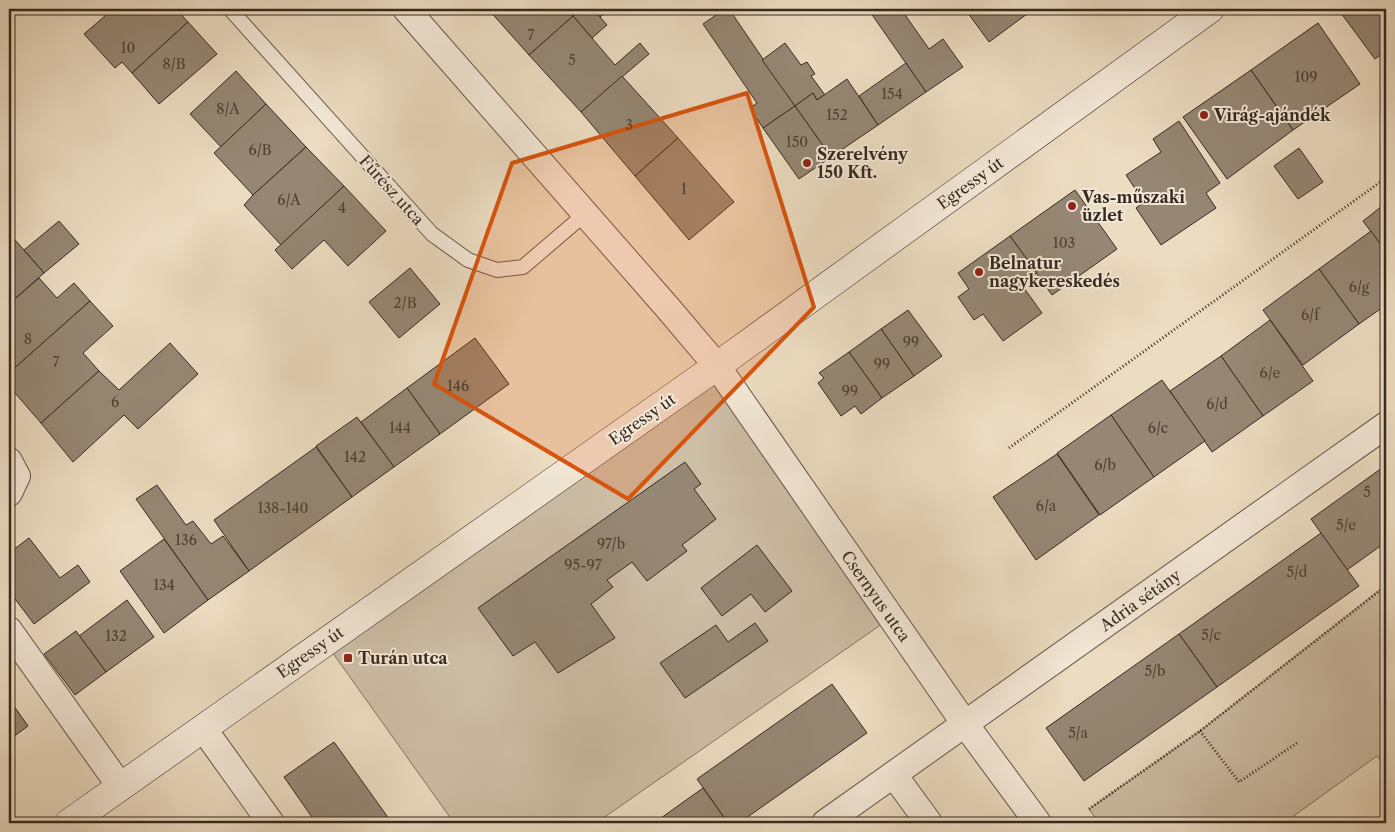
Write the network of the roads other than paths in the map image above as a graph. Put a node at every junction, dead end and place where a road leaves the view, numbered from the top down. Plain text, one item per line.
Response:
1 (230, 9) edge
2 (406, 9) edge
3 (1210, 9) edge
4 (585, 214) junction
5 (717, 366) junction
6 (1386, 426) edge
7 (9, 461) edge
8 (9, 493) edge
9 (9, 630) edge
10 (965, 724) junction
11 (203, 728) junction
12 (894, 775) junction
13 (120, 786) junction
14 (69, 823) edge
15 (271, 823) edge
16 (825, 823) edge
17 (929, 823) edge
18 (1038, 823) edge

1 - 4 lane, Fűrész utca
2 - 4 street
3 - 5 street, Egressy út
4 - 5 street
5 - 10 street, Csernyus utca
5 - 11 street, Egressy út
6 - 10 street, Adria sétány
7 - 8 street
9 - 13 street
10 - 12 street, Adria sétány
10 - 18 street, Csernyus utca
11 - 13 street, Egressy út
11 - 15 street
12 - 16 street, Adria sétány
12 - 17 street
13 - 14 street, Egressy út

